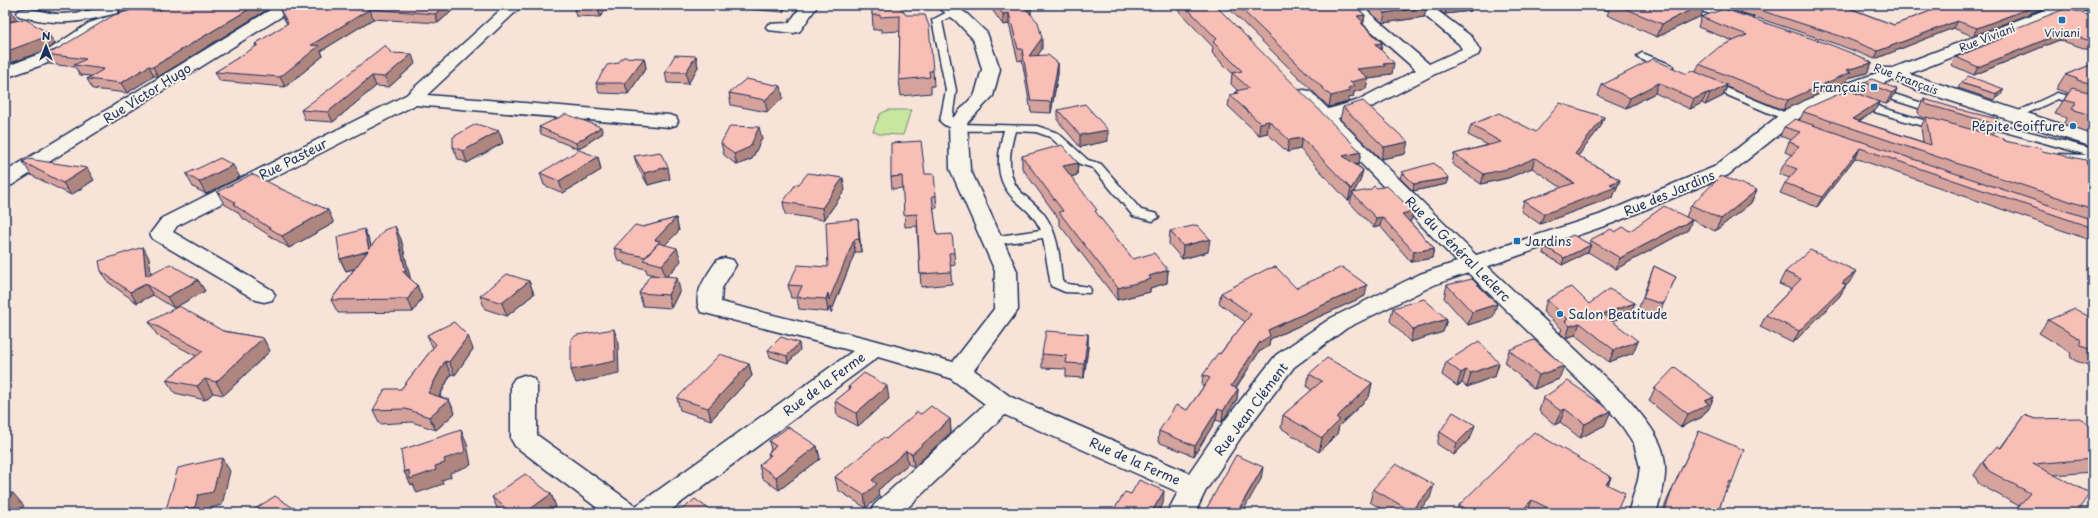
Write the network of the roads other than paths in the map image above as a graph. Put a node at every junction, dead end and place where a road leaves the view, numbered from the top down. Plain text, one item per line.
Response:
1 (134, 5) edge
2 (161, 5) edge
3 (289, 5) edge
4 (515, 5) edge
5 (810, 5) edge
6 (1350, 5) edge
7 (1420, 5) edge
8 (1698, 5) edge
9 (2081, 5) edge
10 (2056, 7) edge
11 (948, 8) edge
12 (1721, 8) edge
13 (23, 20) edge
14 (2093, 20) edge
15 (1759, 25) edge
16 (774, 27) dead end
17 (1642, 56) dead end
18 (1872, 66) edge
19 (1427, 71) junction
20 (1678, 71) edge
21 (5, 73) edge
22 (1893, 74) junction
23 (1290, 80) edge
24 (1700, 80) edge
25 (1839, 92) junction
26 (2093, 95) edge
27 (1891, 96) edge
28 (412, 99) junction
29 (2080, 101) junction
30 (2093, 105) edge
31 (1950, 114) edge
32 (1325, 116) junction
33 (2013, 116) junction
34 (1972, 120) edge
35 (668, 121) dead end
36 (1788, 122) junction
37 (958, 127) junction
38 (1010, 127) junction
39 (1953, 132) edge
40 (2093, 142) edge
41 (2093, 153) edge
42 (2051, 154) edge
43 (2093, 159) edge
44 (5, 181) edge
45 (1153, 217) dead end
46 (1048, 233) junction
47 (992, 241) junction
48 (1472, 264) junction
49 (725, 265) dead end
50 (1084, 290) dead end
51 (264, 295) dead end
52 (874, 348) junction
53 (959, 372) junction
54 (524, 384) dead end
55 (1002, 403) junction
56 (1194, 487) junction
57 (625, 513) edge
58 (646, 513) edge
59 (884, 513) edge
60 (1181, 513) edge
61 (1642, 513) edge

1 - 13 street
2 - 21 street
3 - 44 street, Rue Victor Hugo
4 - 28 street, Rue Pasteur
5 - 16 street
6 - 19 street
7 - 19 street
8 - 12 street
9 - 10 street, Rue Viviani
10 - 14 street
10 - 22 street, Rue Viviani
11 - 37 lane
11 - 37 street
12 - 15 street
17 - 20 lane
18 - 22 street, Rue Français
19 - 32 street
22 - 25 street, Rue des Jardins
22 - 33 street, Rue Français
23 - 32 street, Rue du Général Leclerc
24 - 36 lane
25 - 36 street, Rue des Jardins
25 - 39 lane
26 - 29 lane
27 - 31 lane
28 - 35 street
28 - 51 street, Rue Pasteur
29 - 30 lane
29 - 33 lane
32 - 48 street, Rue du Général Leclerc
33 - 40 street, Rue Français
34 - 41 lane
36 - 48 street, Rue des Jardins
37 - 38 lane
37 - 47 street
38 - 45 lane
38 - 46 lane
42 - 43 lane
46 - 47 lane
46 - 50 lane
47 - 53 street
48 - 56 street, Rue Jean Clément
48 - 61 street, Rue du Général Leclerc
49 - 52 street
52 - 53 street, Rue de la Ferme
52 - 58 street, Rue de la Ferme
53 - 55 street, Rue de la Ferme
54 - 57 street
55 - 56 street, Rue de la Ferme
55 - 59 street
56 - 60 street, Rue Jean Clément

